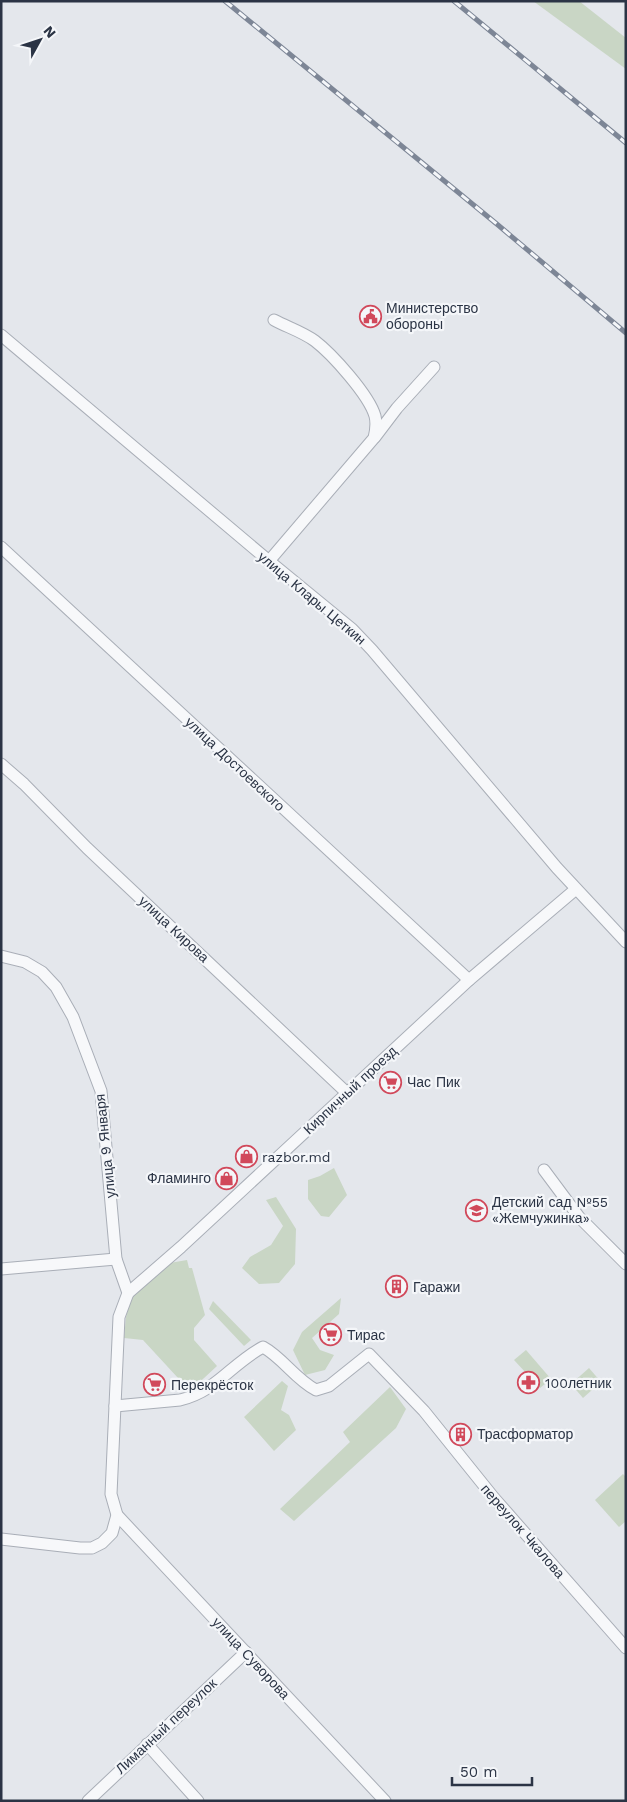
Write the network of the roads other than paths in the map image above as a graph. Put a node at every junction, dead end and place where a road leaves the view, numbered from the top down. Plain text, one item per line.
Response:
1 (274, 320) dead end
2 (1, 335) edge
3 (434, 367) dead end
4 (374, 438) junction
5 (1, 547) edge
6 (268, 561) junction
7 (1, 764) edge
8 (576, 889) junction
9 (626, 942) edge
10 (1, 956) edge
11 (470, 980) junction
12 (348, 1093) junction
13 (544, 1170) dead end
14 (116, 1259) junction
15 (626, 1264) edge
16 (1, 1269) edge
17 (128, 1294) junction
18 (115, 1406) junction
19 (117, 1515) junction
20 (1, 1539) edge
21 (626, 1648) edge
22 (246, 1652) junction
23 (147, 1744) junction
24 (88, 1801) edge
25 (198, 1801) edge
26 (385, 1801) edge

1 - 4 street
2 - 6 street, улица Клары Цеткин
3 - 4 street
4 - 6 street
5 - 11 street, улица Достоевского
6 - 8 street, улица Клары Цеткин
7 - 12 street, улица Кирова
8 - 9 street, улица Клары Цеткин
8 - 11 street, Кирпичный проезд
10 - 14 street, улица 9 Января
11 - 12 street, Кирпичный проезд
12 - 17 street, Кирпичный проезд
13 - 15 street
14 - 16 street
14 - 17 street, улица 9 Января
17 - 18 street
18 - 19 street
18 - 21 street, переулок Чкалова
19 - 20 street
19 - 22 street, улица Суворова
22 - 23 street, Лиманный переулок
22 - 26 street, улица Суворова
23 - 24 street, Лиманный переулок
23 - 25 street

